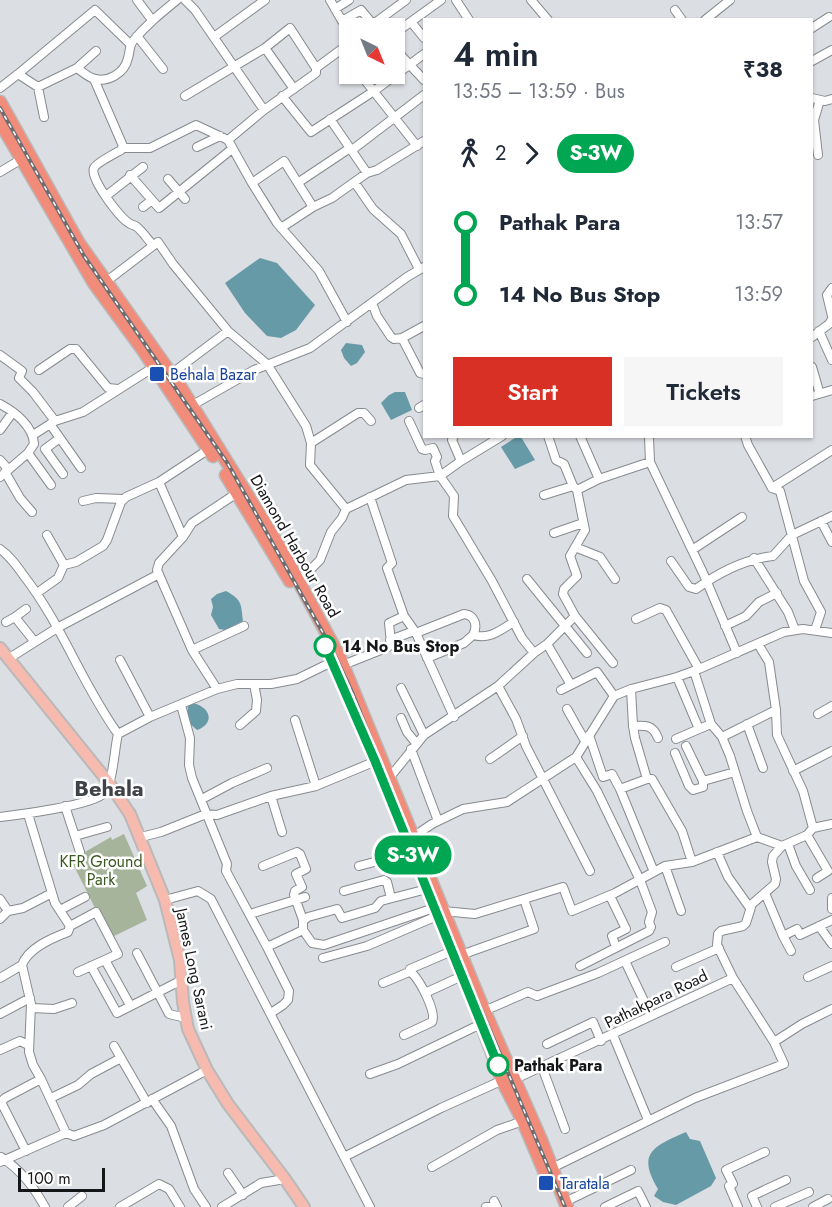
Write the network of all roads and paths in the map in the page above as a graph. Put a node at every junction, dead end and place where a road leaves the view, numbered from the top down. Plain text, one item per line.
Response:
1 (90, 0) edge
2 (137, 0) edge
3 (177, 0) edge
4 (185, 0) edge
5 (265, 0) edge
6 (330, 0) edge
7 (349, 0) edge
8 (406, 0) edge
9 (441, 0) edge
10 (456, 0) edge
11 (531, 0) edge
12 (730, 0) edge
13 (335, 9) junction
14 (95, 10) junction
15 (675, 10) dead end
16 (829, 16) dead end
17 (342, 18) edge
18 (349, 18) edge
19 (366, 18) edge
20 (383, 18) edge
21 (469, 18) edge
22 (546, 18) edge
23 (681, 18) edge
24 (708, 18) edge
25 (152, 20) junction
26 (412, 22) junction
27 (813, 26) edge
28 (405, 27) edge
29 (137, 36) junction
30 (214, 37) junction
31 (423, 37) edge
32 (130, 44) junction
33 (265, 48) junction
34 (832, 50) edge
35 (96, 51) dead end
36 (339, 51) edge
37 (423, 55) edge
38 (405, 60) edge
39 (813, 60) edge
40 (411, 66) junction
41 (77, 68) junction
42 (234, 68) junction
43 (316, 68) junction
44 (163, 69) dead end
45 (18, 74) junction
46 (423, 76) edge
47 (93, 79) junction
48 (368, 84) edge
49 (38, 87) junction
50 (0, 88) edge
51 (294, 89) junction
52 (374, 91) junction
53 (185, 96) dead end
54 (282, 96) junction
55 (423, 96) edge
56 (814, 97) edge
57 (832, 99) edge
58 (0, 102) edge
59 (264, 110) junction
60 (44, 117) dead end
61 (330, 118) junction
62 (394, 118) junction
63 (0, 122) edge
64 (220, 136) junction
65 (228, 140) junction
66 (421, 143) edge
67 (197, 147) dead end
68 (122, 148) junction
69 (232, 149) junction
70 (351, 149) junction
71 (818, 155) dead end
72 (20, 160) junction
73 (143, 167) dead end
74 (0, 172) edge
75 (367, 174) junction
76 (130, 175) junction
77 (168, 178) dead end
78 (299, 182) junction
79 (252, 183) junction
80 (355, 183) junction
81 (182, 195) junction
82 (106, 196) junction
83 (152, 200) junction
84 (143, 207) dead end
85 (313, 207) junction
86 (281, 228) junction
87 (153, 245) junction
88 (422, 268) edge
89 (102, 286) junction
90 (832, 288) edge
91 (372, 303) junction
92 (832, 317) edge
93 (347, 322) junction
94 (423, 327) edge
95 (228, 331) junction
96 (819, 331) junction
97 (813, 336) edge
98 (402, 338) junction
99 (0, 355) edge
100 (832, 360) edge
101 (267, 364) junction
102 (154, 367) junction
103 (39, 370) dead end
104 (171, 374) junction
105 (423, 374) edge
106 (813, 376) edge
107 (119, 389) junction
108 (832, 390) edge
109 (815, 394) edge
110 (0, 404) edge
111 (192, 406) junction
112 (13, 412) junction
113 (371, 421) dead end
114 (409, 421) dead end
115 (52, 422) junction
116 (0, 430) edge
117 (33, 435) junction
118 (60, 438) junction
119 (454, 438) edge
120 (497, 438) edge
121 (549, 438) edge
122 (581, 438) edge
123 (649, 438) edge
124 (746, 438) edge
125 (311, 443) junction
126 (209, 449) junction
127 (832, 450) edge
128 (28, 453) junction
129 (0, 460) edge
130 (461, 461) junction
131 (650, 462) junction
132 (81, 468) dead end
133 (4, 473) edge
134 (63, 474) dead end
135 (440, 476) junction
136 (599, 480) junction
137 (159, 482) junction
138 (51, 485) dead end
139 (575, 488) junction
140 (772, 488) junction
141 (240, 491) junction
142 (544, 495) dead end
143 (370, 497) junction
144 (123, 500) junction
145 (83, 501) dead end
146 (346, 509) junction
147 (33, 512) dead end
148 (832, 516) edge
149 (742, 517) dead end
150 (821, 521) junction
151 (584, 523) junction
152 (554, 533) dead end
153 (792, 535) junction
154 (47, 536) dead end
155 (183, 537) junction
156 (832, 542) edge
157 (575, 547) junction
158 (0, 549) edge
159 (692, 550) junction
160 (754, 558) junction
161 (671, 561) dead end
162 (64, 565) junction
163 (159, 574) junction
164 (527, 579) dead end
165 (615, 579) dead end
166 (298, 581) junction
167 (706, 583) junction
168 (37, 593) junction
169 (777, 593) junction
170 (26, 609) dead end
171 (404, 616) junction
172 (575, 616) junction
173 (15, 617) junction
174 (636, 620) dead end
175 (6, 622) dead end
176 (514, 622) junction
177 (564, 625) junction
178 (244, 626) dead end
179 (725, 626) junction
180 (57, 628) junction
181 (795, 630) junction
182 (815, 630) junction
183 (415, 632) junction
184 (832, 633) edge
185 (473, 635) junction
186 (390, 640) junction
187 (34, 641) junction
188 (547, 644) junction
189 (758, 644) junction
190 (0, 648) edge
191 (192, 650) junction
192 (534, 653) junction
193 (587, 653) dead end
194 (737, 653) junction
195 (427, 658) junction
196 (8, 659) junction
197 (120, 660) dead end
198 (339, 662) junction
199 (613, 663) dead end
200 (696, 670) junction
201 (677, 677) junction
202 (254, 684) junction
203 (571, 685) junction
204 (498, 686) junction
205 (401, 688) dead end
206 (217, 689) junction
207 (630, 689) junction
208 (561, 690) dead end
209 (614, 696) junction
210 (181, 705) junction
211 (832, 706) edge
212 (567, 709) dead end
213 (776, 710) junction
214 (818, 714) dead end
215 (150, 717) junction
216 (454, 717) junction
217 (401, 718) dead end
218 (295, 720) dead end
219 (711, 724) junction
220 (747, 724) junction
221 (240, 726) dead end
222 (633, 726) junction
223 (699, 729) junction
224 (118, 734) junction
225 (424, 735) junction
226 (523, 736) junction
227 (722, 737) junction
228 (587, 738) junction
229 (658, 738) dead end
230 (676, 739) dead end
231 (413, 746) junction
232 (686, 746) dead end
233 (832, 751) edge
234 (675, 753) dead end
235 (576, 757) junction
236 (490, 759) dead end
237 (375, 761) junction
238 (267, 768) dead end
239 (763, 768) dead end
240 (793, 771) junction
241 (735, 772) junction
242 (390, 777) junction
243 (542, 778) junction
244 (647, 778) junction
245 (703, 781) junction
246 (109, 783) junction
247 (316, 786) junction
248 (620, 789) junction
249 (271, 796) junction
250 (202, 800) junction
251 (65, 806) junction
252 (28, 814) junction
253 (206, 814) junction
254 (0, 817) edge
255 (438, 821) junction
256 (832, 825) edge
257 (107, 827) dead end
258 (813, 828) junction
259 (282, 832) dead end
260 (807, 835) junction
261 (75, 836) junction
262 (141, 837) junction
263 (758, 837) junction
264 (411, 844) junction
265 (785, 845) junction
266 (80, 852) dead end
267 (717, 852) junction
268 (692, 862) junction
269 (263, 866) dead end
270 (359, 866) dead end
271 (665, 866) junction
272 (591, 870) dead end
273 (654, 872) junction
274 (817, 878) dead end
275 (640, 880) junction
276 (427, 889) junction
277 (810, 890) dead end
278 (344, 891) dead end
279 (765, 892) junction
280 (52, 893) junction
281 (610, 896) junction
282 (84, 897) dead end
283 (305, 897) dead end
284 (391, 898) junction
285 (832, 898) edge
286 (0, 899) edge
287 (524, 899) junction
288 (165, 900) junction
289 (296, 900) junction
290 (750, 908) junction
291 (832, 909) edge
292 (60, 910) junction
293 (681, 910) dead end
294 (8, 911) junction
295 (438, 912) junction
296 (250, 914) junction
297 (0, 920) edge
298 (303, 920) junction
299 (832, 920) edge
300 (70, 926) junction
301 (819, 926) junction
302 (626, 929) junction
303 (303, 930) junction
304 (783, 936) junction
305 (632, 940) junction
306 (665, 942) dead end
307 (832, 944) edge
308 (267, 947) junction
309 (616, 947) junction
310 (718, 948) junction
311 (791, 951) dead end
312 (608, 952) junction
313 (137, 953) dead end
314 (456, 953) junction
315 (323, 958) dead end
316 (105, 960) junction
317 (625, 961) junction
318 (22, 965) junction
319 (614, 965) junction
320 (92, 966) junction
321 (580, 966) dead end
322 (832, 966) edge
323 (676, 968) dead end
324 (410, 969) dead end
325 (78, 972) dead end
326 (462, 976) junction
327 (808, 977) dead end
328 (0, 978) edge
329 (733, 978) junction
330 (180, 981) junction
331 (383, 983) dead end
332 (157, 992) junction
333 (425, 993) junction
334 (30, 998) junction
335 (72, 1003) dead end
336 (130, 1005) junction
337 (31, 1008) junction
338 (832, 1009) edge
339 (484, 1011) junction
340 (271, 1013) junction
341 (0, 1014) edge
342 (651, 1016) junction
343 (186, 1018) junction
344 (481, 1023) junction
345 (404, 1035) dead end
346 (613, 1035) junction
347 (601, 1041) junction
348 (774, 1042) junction
349 (547, 1044) dead end
350 (28, 1045) junction
351 (114, 1046) dead end
352 (0, 1050) edge
353 (121, 1058) junction
354 (542, 1067) junction
355 (207, 1070) junction
356 (370, 1074) dead end
357 (510, 1078) junction
358 (41, 1079) junction
359 (49, 1096) junction
360 (150, 1101) junction
361 (3, 1116) edge
362 (523, 1120) junction
363 (648, 1120) junction
364 (565, 1129) dead end
365 (66, 1133) junction
366 (26, 1151) junction
367 (765, 1152) dead end
368 (344, 1157) junction
369 (1, 1159) edge
370 (432, 1167) dead end
371 (552, 1168) junction
372 (631, 1170) dead end
373 (228, 1173) dead end
374 (285, 1179) junction
375 (786, 1180) dead end
376 (808, 1192) dead end
377 (243, 1195) junction
378 (82, 1196) dead end
379 (132, 1199) junction
380 (828, 1199) dead end
381 (564, 1205) edge
382 (45, 1207) edge
383 (68, 1207) edge
384 (120, 1207) edge
385 (137, 1207) edge
386 (180, 1207) edge
387 (206, 1207) edge
388 (222, 1207) edge
389 (303, 1207) edge
390 (370, 1207) edge
391 (605, 1207) edge
392 (646, 1207) edge
393 (738, 1207) edge
394 (757, 1207) edge
395 (775, 1207) edge
396 (813, 1207) edge

1 - 14 street
2 - 25 street
3 - 25 street
4 - 30 street
5 - 30 street
6 - 13 street
7 - 13 street
8 - 20 street
9 - 26 street
10 - 21 street
11 - 22 street
12 - 24 street
13 - 17 street
14 - 32 street
14 - 45 street
15 - 23 street
16 - 27 street
18 - 19 street
25 - 29 street
26 - 28 street
26 - 31 street
29 - 32 street
29 - 44 street
30 - 42 street
32 - 47 street
33 - 42 street
33 - 43 street
33 - 51 street
34 - 39 street
35 - 41 street
36 - 43 street
37 - 40 street
38 - 40 street
40 - 46 street
40 - 52 street
41 - 47 street
41 - 49 street
42 - 53 street
42 - 59 street
43 - 51 street
45 - 49 street
45 - 50 street
47 - 68 street
48 - 52 street
49 - 60 street
51 - 54 street
52 - 61 street
52 - 62 street
54 - 59 street
54 - 61 street
55 - 62 street
56 - 57 street
56 - 71 street
58 - 89 highway, Diamond Harbour Road
59 - 65 street
61 - 70 street
62 - 66 street
62 - 70 street
63 - 72 highway, Diamond Harbour Road
64 - 65 street
64 - 67 street
64 - 68 street
65 - 69 street
66 - 75 street
68 - 82 street
69 - 79 street
69 - 81 street
70 - 75 street
70 - 78 street
72 - 74 street
72 - 89 highway, Diamond Harbour Road
73 - 76 street
75 - 80 street
76 - 82 street
76 - 83 street
77 - 81 street
78 - 79 street
78 - 85 street
79 - 86 street
80 - 85 street
80 - 88 street
81 - 83 street
82 - 87 street
83 - 84 street
85 - 86 street
86 - 93 street
87 - 89 street
87 - 95 street
88 - 91 street
89 - 102 highway, Diamond Harbour Road
89 - 104 highway, Diamond Harbour Road
90 - 92 street
91 - 93 street
91 - 98 street
92 - 96 street
93 - 101 street
94 - 98 street
95 - 101 street
95 - 104 street
96 - 97 street
96 - 100 street
98 - 105 street
99 - 115 street
101 - 111 street
101 - 125 street
102 - 107 street
102 - 126 highway, Diamond Harbour Road
103 - 107 street
104 - 111 highway, Diamond Harbour Road
106 - 109 street
107 - 115 street
108 - 109 street
110 - 112 street
111 - 141 highway, Diamond Harbour Road
112 - 116 street
112 - 117 street
113 - 125 street
114 - 135 street
115 - 117 street
115 - 118 street
117 - 128 street
118 - 132 street
118 - 134 street
119 - 130 street
120 - 130 street
121 - 139 street
122 - 136 street
123 - 131 street
124 - 140 street
125 - 146 street
126 - 137 street
126 - 141 highway, Diamond Harbour Road
127 - 140 street
128 - 133 street
128 - 138 street
129 - 133 street
130 - 135 street
131 - 136 street
131 - 159 street
133 - 147 street
135 - 143 street
135 - 176 street
136 - 139 street
137 - 144 street
137 - 155 street
139 - 142 street
139 - 151 street
140 - 153 street
141 - 155 street
141 - 166 highway, Diamond Harbour Road
141 - 198 highway, Diamond Harbour Road
143 - 146 street
143 - 171 street
144 - 145 street
144 - 162 street
146 - 166 street
148 - 150 street
149 - 159 street
150 - 153 street
150 - 156 street
151 - 152 street
151 - 157 street
153 - 160 street
153 - 182 street
154 - 162 street
155 - 163 street
157 - 165 street
157 - 172 street
158 - 168 street
159 - 167 street
160 - 167 street
160 - 169 street
161 - 167 street
162 - 168 street
163 - 180 street
163 - 191 street
164 - 177 street
166 - 198 highway, Diamond Harbour Road
167 - 179 street
168 - 180 street
169 - 179 street
169 - 181 street
170 - 173 street
171 - 183 street
171 - 186 street
172 - 177 street
172 - 199 street
173 - 175 street
173 - 187 street
174 - 200 street
176 - 185 street
176 - 192 street
177 - 188 street
177 - 193 street
178 - 191 street
179 - 194 street
180 - 187 street
180 - 224 street
181 - 182 street
181 - 189 street
182 - 184 street
183 - 185 street
183 - 186 street
183 - 195 street
185 - 195 street
186 - 198 street
187 - 196 street
188 - 192 street
188 - 203 street
189 - 194 street
189 - 213 street
190 - 196 main road, James Long Sarani
191 - 206 street
192 - 204 street
194 - 200 street
195 - 216 street
196 - 246 main road, James Long Sarani
197 - 215 street
198 - 202 street
198 - 237 highway, Diamond Harbour Road
198 - 242 highway, Diamond Harbour Road
200 - 201 street
200 - 219 street
201 - 207 street
201 - 223 street
202 - 206 street
202 - 221 street
203 - 208 street
203 - 209 street
204 - 216 street
204 - 226 street
205 - 225 street
206 - 210 street
207 - 209 street
207 - 222 street
209 - 228 street
210 - 215 street
210 - 250 street
211 - 214 street
212 - 228 street
213 - 220 street
213 - 240 street
215 - 224 street
216 - 225 street
217 - 231 street
218 - 247 street
219 - 223 street
219 - 227 street
220 - 227 street
220 - 239 street
222 - 229 street
222 - 244 street
223 - 230 street
224 - 246 street
225 - 231 street
226 - 236 street
226 - 243 street
227 - 241 street
228 - 235 street
228 - 248 street
231 - 242 street
231 - 255 street
232 - 245 street
233 - 240 street
234 - 245 street
235 - 243 street
235 - 275 street
237 - 247 street
237 - 264 highway, Diamond Harbour Road
238 - 250 street
240 - 258 street
241 - 245 street
241 - 263 street
242 - 264 highway, Diamond Harbour Road
243 - 255 street
243 - 272 street
244 - 248 street
244 - 268 street
246 - 251 street
246 - 262 main road, James Long Sarani
247 - 249 street
248 - 273 street
249 - 253 street
249 - 259 street
250 - 253 street
251 - 252 street
251 - 261 street
252 - 254 street
252 - 280 street
253 - 262 street
253 - 296 street
255 - 264 street
256 - 258 street
257 - 261 street
258 - 260 street
260 - 265 street
260 - 274 street
261 - 266 street
262 - 288 main road, James Long Sarani
263 - 265 street
263 - 267 street
264 - 270 street
264 - 276 highway, Diamond Harbour Road
264 - 295 highway, Diamond Harbour Road
265 - 277 street
265 - 279 street, Pathakpara Road
267 - 268 street
267 - 290 street
268 - 271 street
269 - 289 street
271 - 273 street
271 - 293 street
273 - 275 street
275 - 281 street
275 - 305 street
276 - 284 street
276 - 295 highway, Diamond Harbour Road
278 - 284 street
279 - 290 street, Pathakpara Road
279 - 304 street
280 - 292 street
280 - 294 street
281 - 287 street
281 - 302 street
282 - 292 street
283 - 289 street
284 - 298 street
285 - 291 street
286 - 294 street
287 - 295 street
287 - 314 street
288 - 330 main road, James Long Sarani
288 - 340 street
289 - 296 street
289 - 298 street
290 - 310 street, Pathakpara Road
292 - 300 street
294 - 297 street
295 - 303 street
295 - 314 highway, Diamond Harbour Road
295 - 315 street
296 - 308 street
298 - 303 street
299 - 301 street
300 - 316 street
300 - 318 street
301 - 304 street
301 - 307 street
302 - 305 street
302 - 309 street
303 - 308 street
304 - 311 street
305 - 309 street
306 - 317 street
308 - 340 street
309 - 312 street
310 - 323 street
310 - 329 street, Pathakpara Road
312 - 319 street
312 - 321 street
313 - 332 street
314 - 324 street
314 - 326 highway, Diamond Harbour Road
314 - 339 highway, Diamond Harbour Road
316 - 320 street
316 - 336 street
317 - 319 street
317 - 342 street
318 - 328 street
318 - 334 street
319 - 339 street
320 - 325 street
320 - 336 street
322 - 327 street
326 - 333 street
326 - 344 highway, Diamond Harbour Road
329 - 342 street, Pathakpara Road
329 - 348 street
330 - 332 street
330 - 343 main road, James Long Sarani
331 - 333 street
332 - 336 street
332 - 343 street
333 - 345 street
334 - 337 street
334 - 341 street
335 - 337 street
337 - 350 street
338 - 348 street
339 - 357 highway, Diamond Harbour Road
340 - 368 street
342 - 346 street, Pathakpara Road
343 - 355 main road, James Long Sarani
344 - 356 street
344 - 357 highway, Diamond Harbour Road
346 - 347 street, Pathakpara Road
346 - 363 street
347 - 349 street
347 - 354 street, Pathakpara Road
348 - 363 street
350 - 352 street
350 - 358 street
351 - 353 street
353 - 359 street
353 - 360 street
354 - 357 street, Pathakpara Road
354 - 364 street
355 - 360 street
355 - 374 main road, James Long Sarani
357 - 362 highway, Diamond Harbour Road
357 - 368 street, Pathakpara Road
357 - 371 highway, Diamond Harbour Road
358 - 359 street
358 - 361 street
359 - 365 street
360 - 365 street
360 - 387 street
361 - 366 street
362 - 370 street
362 - 381 highway, Diamond Harbour Road
363 - 371 street
365 - 366 street
366 - 369 street
367 - 393 street
368 - 390 street
369 - 382 street
371 - 381 highway, Diamond Harbour Road
372 - 381 street
373 - 377 street
374 - 377 street
374 - 389 main road, James Long Sarani
375 - 394 street
376 - 395 street
377 - 388 street
378 - 383 street
379 - 384 street
379 - 385 street
379 - 386 street
380 - 396 street
391 - 392 street

